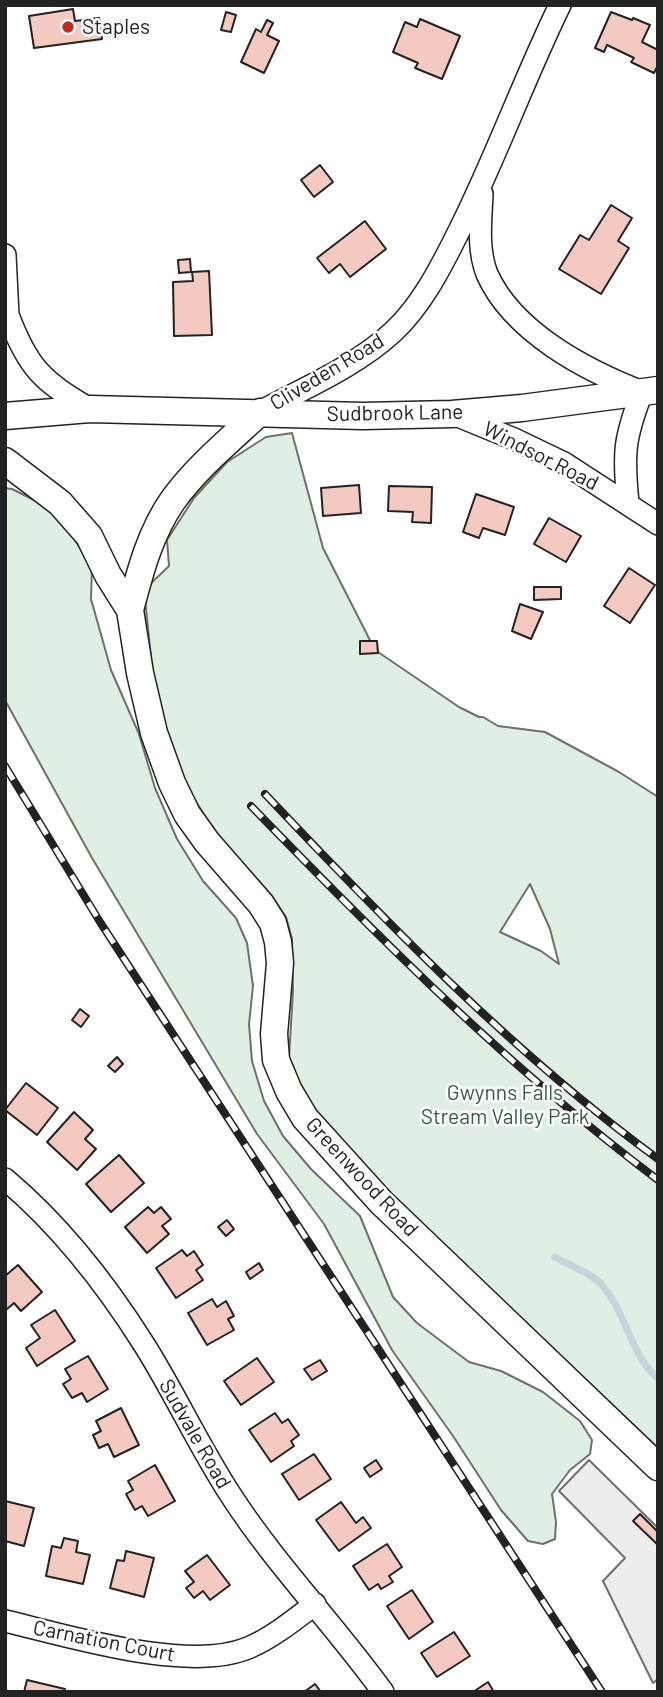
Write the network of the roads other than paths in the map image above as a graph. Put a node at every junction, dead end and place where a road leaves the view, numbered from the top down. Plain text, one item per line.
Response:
1 (560, 5) edge
2 (483, 185) junction
3 (5, 255) edge
4 (7, 320) edge
5 (650, 391) edge
6 (90, 409) junction
7 (260, 412) junction
8 (452, 414) junction
9 (5, 416) edge
10 (5, 461) edge
11 (628, 503) junction
12 (658, 523) edge
13 (130, 610) junction
14 (5, 1179) edge
15 (658, 1467) edge
16 (315, 1604) junction
17 (5, 1621) edge
18 (383, 1692) edge

1 - 2 street, Cliveden Road
2 - 5 street
2 - 7 street, Cliveden Road
3 - 4 street
4 - 6 street
5 - 8 street, Sudbrook Lane
5 - 11 street, Windsor Road
6 - 7 street, Sudbrook Lane
6 - 9 street, Sudbrook Lane
7 - 8 street, Sudbrook Lane
7 - 13 street, Cliveden Road
8 - 11 street, Windsor Road
10 - 13 street, Greenwood Road
11 - 12 street, Windsor Road
13 - 15 street, Greenwood Road
14 - 16 street, Sudvale Road
16 - 17 street, Carnation Court
16 - 18 street, Sudvale Road

